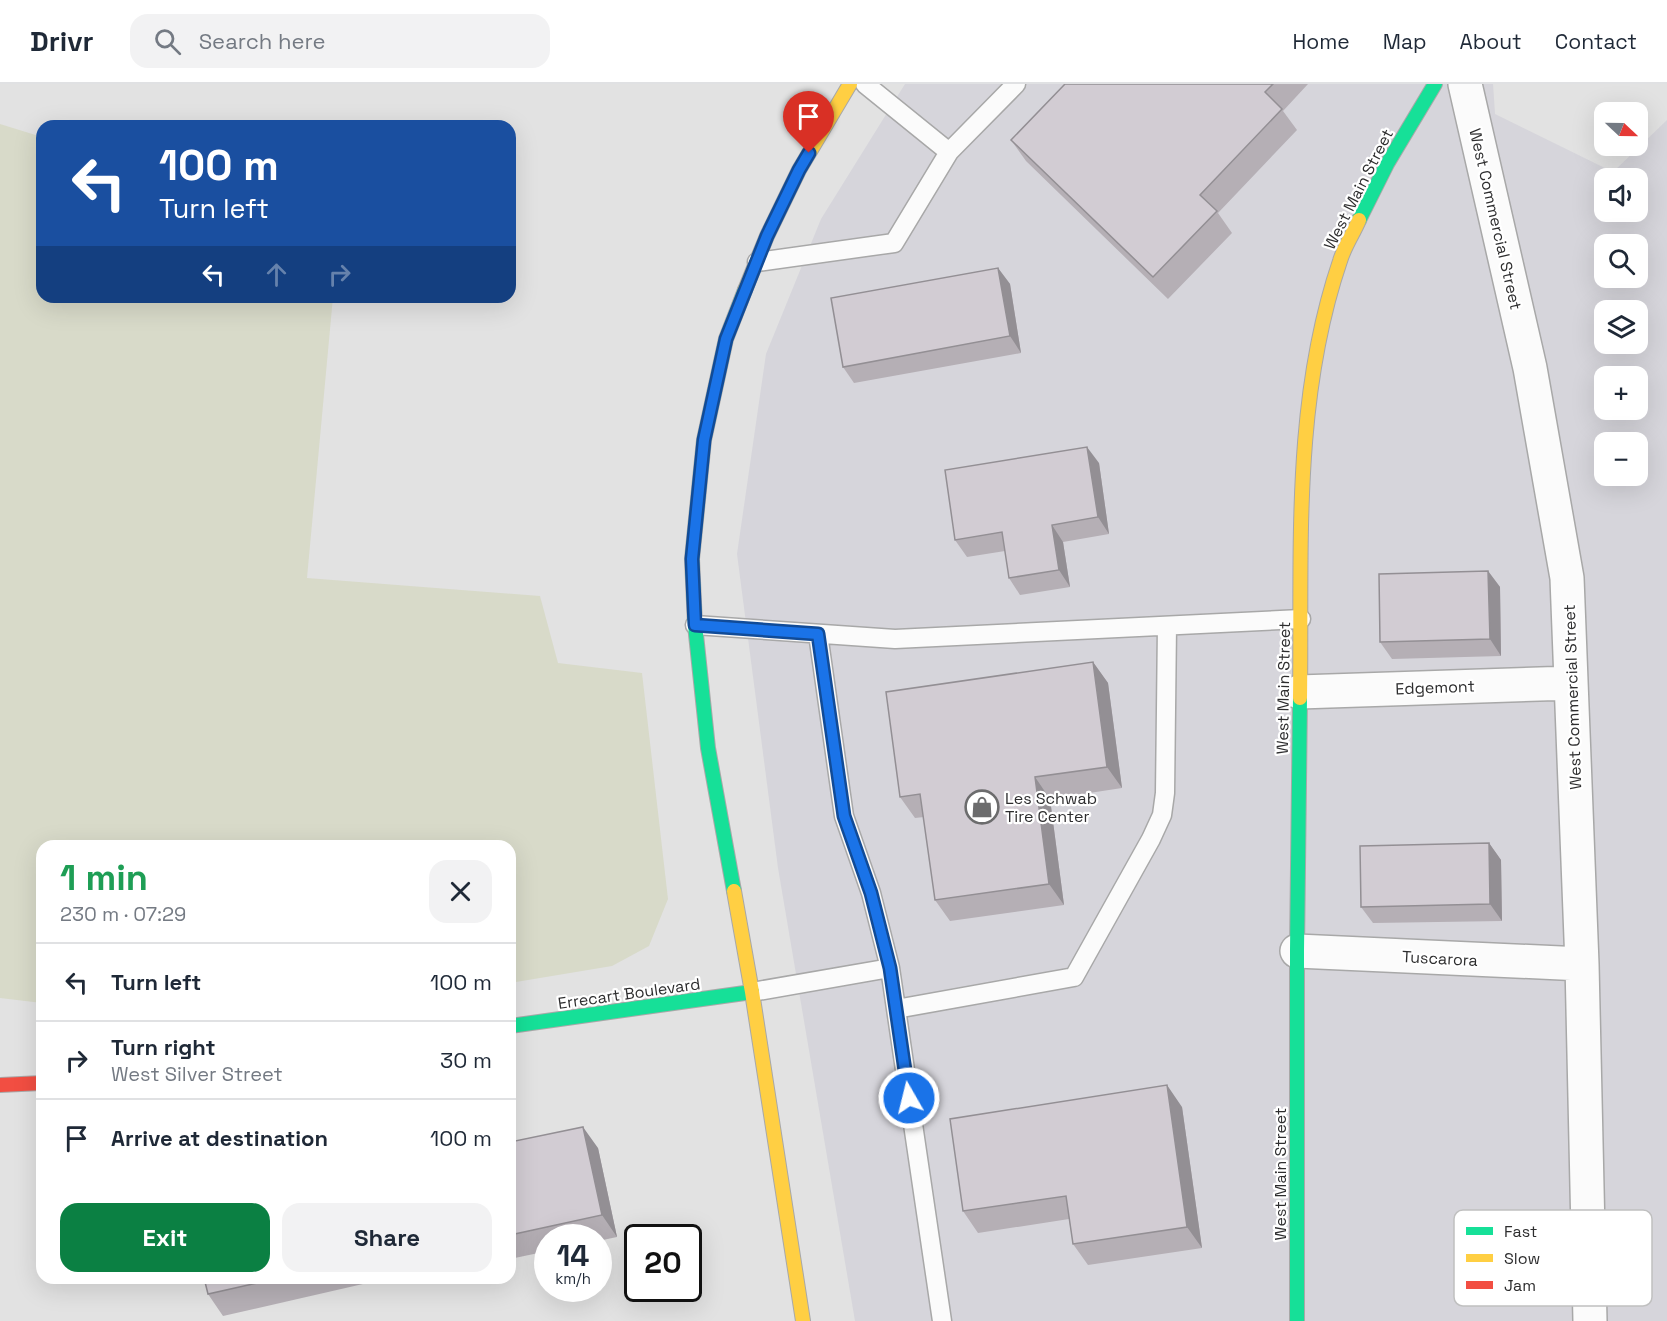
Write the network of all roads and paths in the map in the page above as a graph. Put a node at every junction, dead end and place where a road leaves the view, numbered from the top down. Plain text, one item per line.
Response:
1 (850, 84) edge
2 (866, 84) edge
3 (1016, 84) edge
4 (1435, 84) edge
5 (1465, 84) edge
6 (949, 152) junction
7 (757, 262) junction
8 (1301, 619) junction
9 (695, 625) junction
10 (1167, 626) junction
11 (818, 634) junction
12 (1571, 683) junction
13 (1299, 692) junction
14 (1297, 951) junction
15 (1582, 964) junction
16 (890, 968) junction
17 (752, 992) junction
18 (896, 1009) junction
19 (516, 1025) edge
20 (36, 1083) edge
21 (0, 1085) edge
22 (1588, 1210) edge
23 (1590, 1306) edge
24 (803, 1321) edge
25 (942, 1321) edge
26 (1297, 1321) edge
27 (1590, 1321) edge

1 - 7 street
2 - 6 lane
3 - 6 lane
4 - 8 street, West Main Street
5 - 12 street, West Commercial Street
6 - 7 lane
7 - 9 street
8 - 10 lane
8 - 13 street, West Main Street
9 - 11 lane
9 - 17 street
10 - 11 lane
10 - 18 lane
11 - 16 lane
12 - 13 street, Edgemont
12 - 15 street, West Commercial Street
13 - 14 street, West Main Street
14 - 15 street, Tuscarora
14 - 26 street, West Main Street
15 - 22 street, West Commercial Street
16 - 17 lane
16 - 18 lane
17 - 19 street, Errecart Boulevard
17 - 24 street
18 - 25 lane
20 - 21 street
23 - 27 street, West Commercial Street

